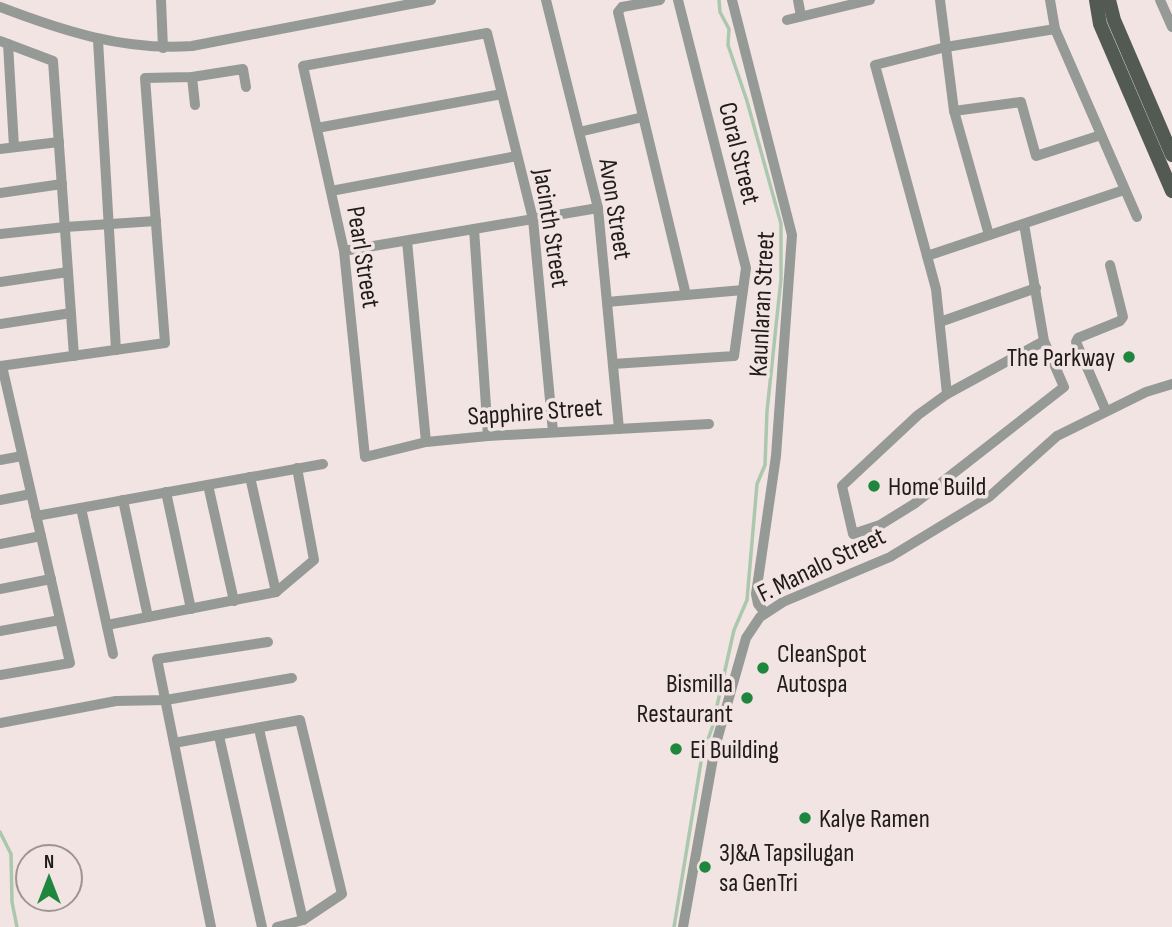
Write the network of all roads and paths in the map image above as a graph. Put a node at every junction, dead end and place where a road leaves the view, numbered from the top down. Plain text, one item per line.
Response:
1 (161, 0) edge
2 (431, 0) edge
3 (546, 0) edge
4 (660, 0) edge
5 (733, 0) edge
6 (798, 0) edge
7 (870, 0) edge
8 (940, 0) edge
9 (1050, 0) edge
10 (1096, 0) edge
11 (1109, 0) edge
12 (1160, 0) edge
13 (678, 1) edge
14 (0, 7) edge
15 (802, 16) junction
16 (787, 20) dead end
17 (1172, 27) edge
18 (1055, 29) junction
19 (98, 40) junction
20 (4, 42) edge
21 (946, 47) junction
22 (163, 48) junction
23 (303, 66) joint
24 (192, 77) junction
25 (246, 87) dead end
26 (502, 94) junction
27 (195, 105) dead end
28 (954, 111) junction
29 (643, 117) junction
30 (317, 128) junction
31 (579, 132) junction
32 (1101, 135) junction
33 (59, 142) junction
34 (14, 147) junction
35 (0, 149) edge
36 (1172, 155) edge
37 (517, 156) junction
38 (62, 184) junction
39 (1124, 190) junction
40 (331, 191) junction
41 (1172, 191) edge
42 (0, 193) edge
43 (598, 208) junction
44 (1137, 217) dead end
45 (533, 219) junction
46 (156, 221) junction
47 (1024, 223) junction
48 (109, 224) junction
49 (65, 227) junction
50 (474, 229) junction
51 (0, 234) edge
52 (989, 235) junction
53 (407, 241) junction
54 (344, 251) junction
55 (927, 256) junction
56 (1110, 265) dead end
57 (68, 272) junction
58 (0, 282) edge
59 (1036, 288) junction
60 (743, 289) junction
61 (686, 295) junction
62 (607, 302) junction
63 (71, 313) junction
64 (940, 322) junction
65 (0, 324) edge
66 (1044, 341) junction
67 (116, 350) junction
68 (74, 356) junction
69 (613, 364) junction
70 (1, 366) edge
71 (1172, 384) edge
72 (947, 394) junction
73 (12, 410) junction
74 (1106, 411) junction
75 (0, 412) edge
76 (709, 424) dead end
77 (619, 429) junction
78 (553, 432) junction
79 (488, 436) junction
80 (426, 442) junction
81 (22, 456) junction
82 (365, 457) joint
83 (0, 460) edge
84 (323, 464) dead end
85 (297, 468) junction
86 (250, 477) junction
87 (208, 485) junction
88 (166, 492) junction
89 (31, 494) junction
90 (0, 500) edge
91 (122, 500) junction
92 (81, 508) junction
93 (36, 516) junction
94 (41, 536) junction
95 (0, 544) edge
96 (51, 579) junction
97 (0, 589) edge
98 (276, 593) junction
99 (234, 601) junction
100 (191, 609) junction
101 (765, 613) junction
102 (148, 617) junction
103 (60, 620) junction
104 (107, 625) junction
105 (0, 631) edge
106 (268, 642) dead end
107 (113, 654) dead end
108 (0, 676) edge
109 (292, 678) dead end
110 (166, 699) junction
111 (0, 723) edge
112 (258, 729) junction
113 (219, 736) junction
114 (174, 743) junction
115 (303, 920) junction
116 (211, 927) edge
117 (261, 927) edge
118 (276, 927) edge
119 (684, 927) edge

1 - 22 street
2 - 22 street
3 - 31 street, Avon Street
4 - 29 street
5 - 101 street, Kaunlaran Street
6 - 15 street
7 - 15 street
8 - 21 street
9 - 18 street
10 - 41 main road
11 - 36 main road
12 - 17 street
13 - 60 street, Coral Street
14 - 19 street
15 - 16 street
18 - 21 street
18 - 32 street
19 - 22 street
19 - 48 street
20 - 33 street
20 - 34 street
21 - 28 street
21 - 55 street
23 - 26 street, Jacinth Street
23 - 30 street, Pearl Street
24 - 25 street
24 - 27 street
24 - 46 street
26 - 30 street
26 - 37 street, Jacinth Street
28 - 32 street
28 - 52 street
29 - 31 street
29 - 61 street
30 - 40 street, Pearl Street
31 - 43 street, Avon Street
32 - 39 street
33 - 34 street
33 - 38 street
34 - 35 street
37 - 40 street
37 - 45 street, Jacinth Street
38 - 42 street
38 - 49 street
39 - 44 street
39 - 47 street
40 - 54 street, Pearl Street
43 - 45 street
43 - 62 street, Avon Street
45 - 50 street
45 - 78 street, Jacinth Street
46 - 48 street
46 - 67 street
47 - 52 street
47 - 59 street
48 - 49 street
48 - 67 street
49 - 51 street
49 - 57 street
50 - 53 street
50 - 79 street
52 - 55 street
53 - 54 street
53 - 80 street
54 - 82 street, Pearl Street
55 - 64 street
56 - 74 street
57 - 58 street
57 - 63 street
59 - 64 street
59 - 66 street
60 - 61 street
60 - 69 street, Coral Street
61 - 62 street
62 - 69 street, Avon Street
63 - 65 street
63 - 68 street
64 - 72 street
66 - 72 street
66 - 72 street
67 - 68 street
68 - 70 street
69 - 77 street, Avon Street
70 - 73 street
71 - 74 street, F. Manalo Street
73 - 75 street
73 - 81 street
74 - 101 street, F. Manalo Street
76 - 77 street, Sapphire Street
77 - 78 street, Sapphire Street
78 - 79 street, Sapphire Street
79 - 80 street, Sapphire Street
80 - 82 street, Sapphire Street
81 - 83 street
81 - 89 street
84 - 85 street
85 - 86 street
85 - 98 street
86 - 87 street
86 - 98 street
87 - 88 street
87 - 99 street
88 - 91 street
88 - 100 street
89 - 90 street
89 - 93 street
91 - 92 street
91 - 102 street
92 - 93 street
92 - 104 street
93 - 94 street
94 - 95 street
94 - 96 street
96 - 97 street
96 - 103 street
98 - 99 street
99 - 100 street
100 - 102 street
101 - 119 street, F. Manalo Street
102 - 104 street
103 - 105 street
103 - 108 street
104 - 107 street
106 - 110 street
109 - 110 street
110 - 111 street
110 - 114 street
112 - 113 street
112 - 115 street
112 - 115 street
113 - 114 street
113 - 117 street
114 - 116 street
115 - 118 street

